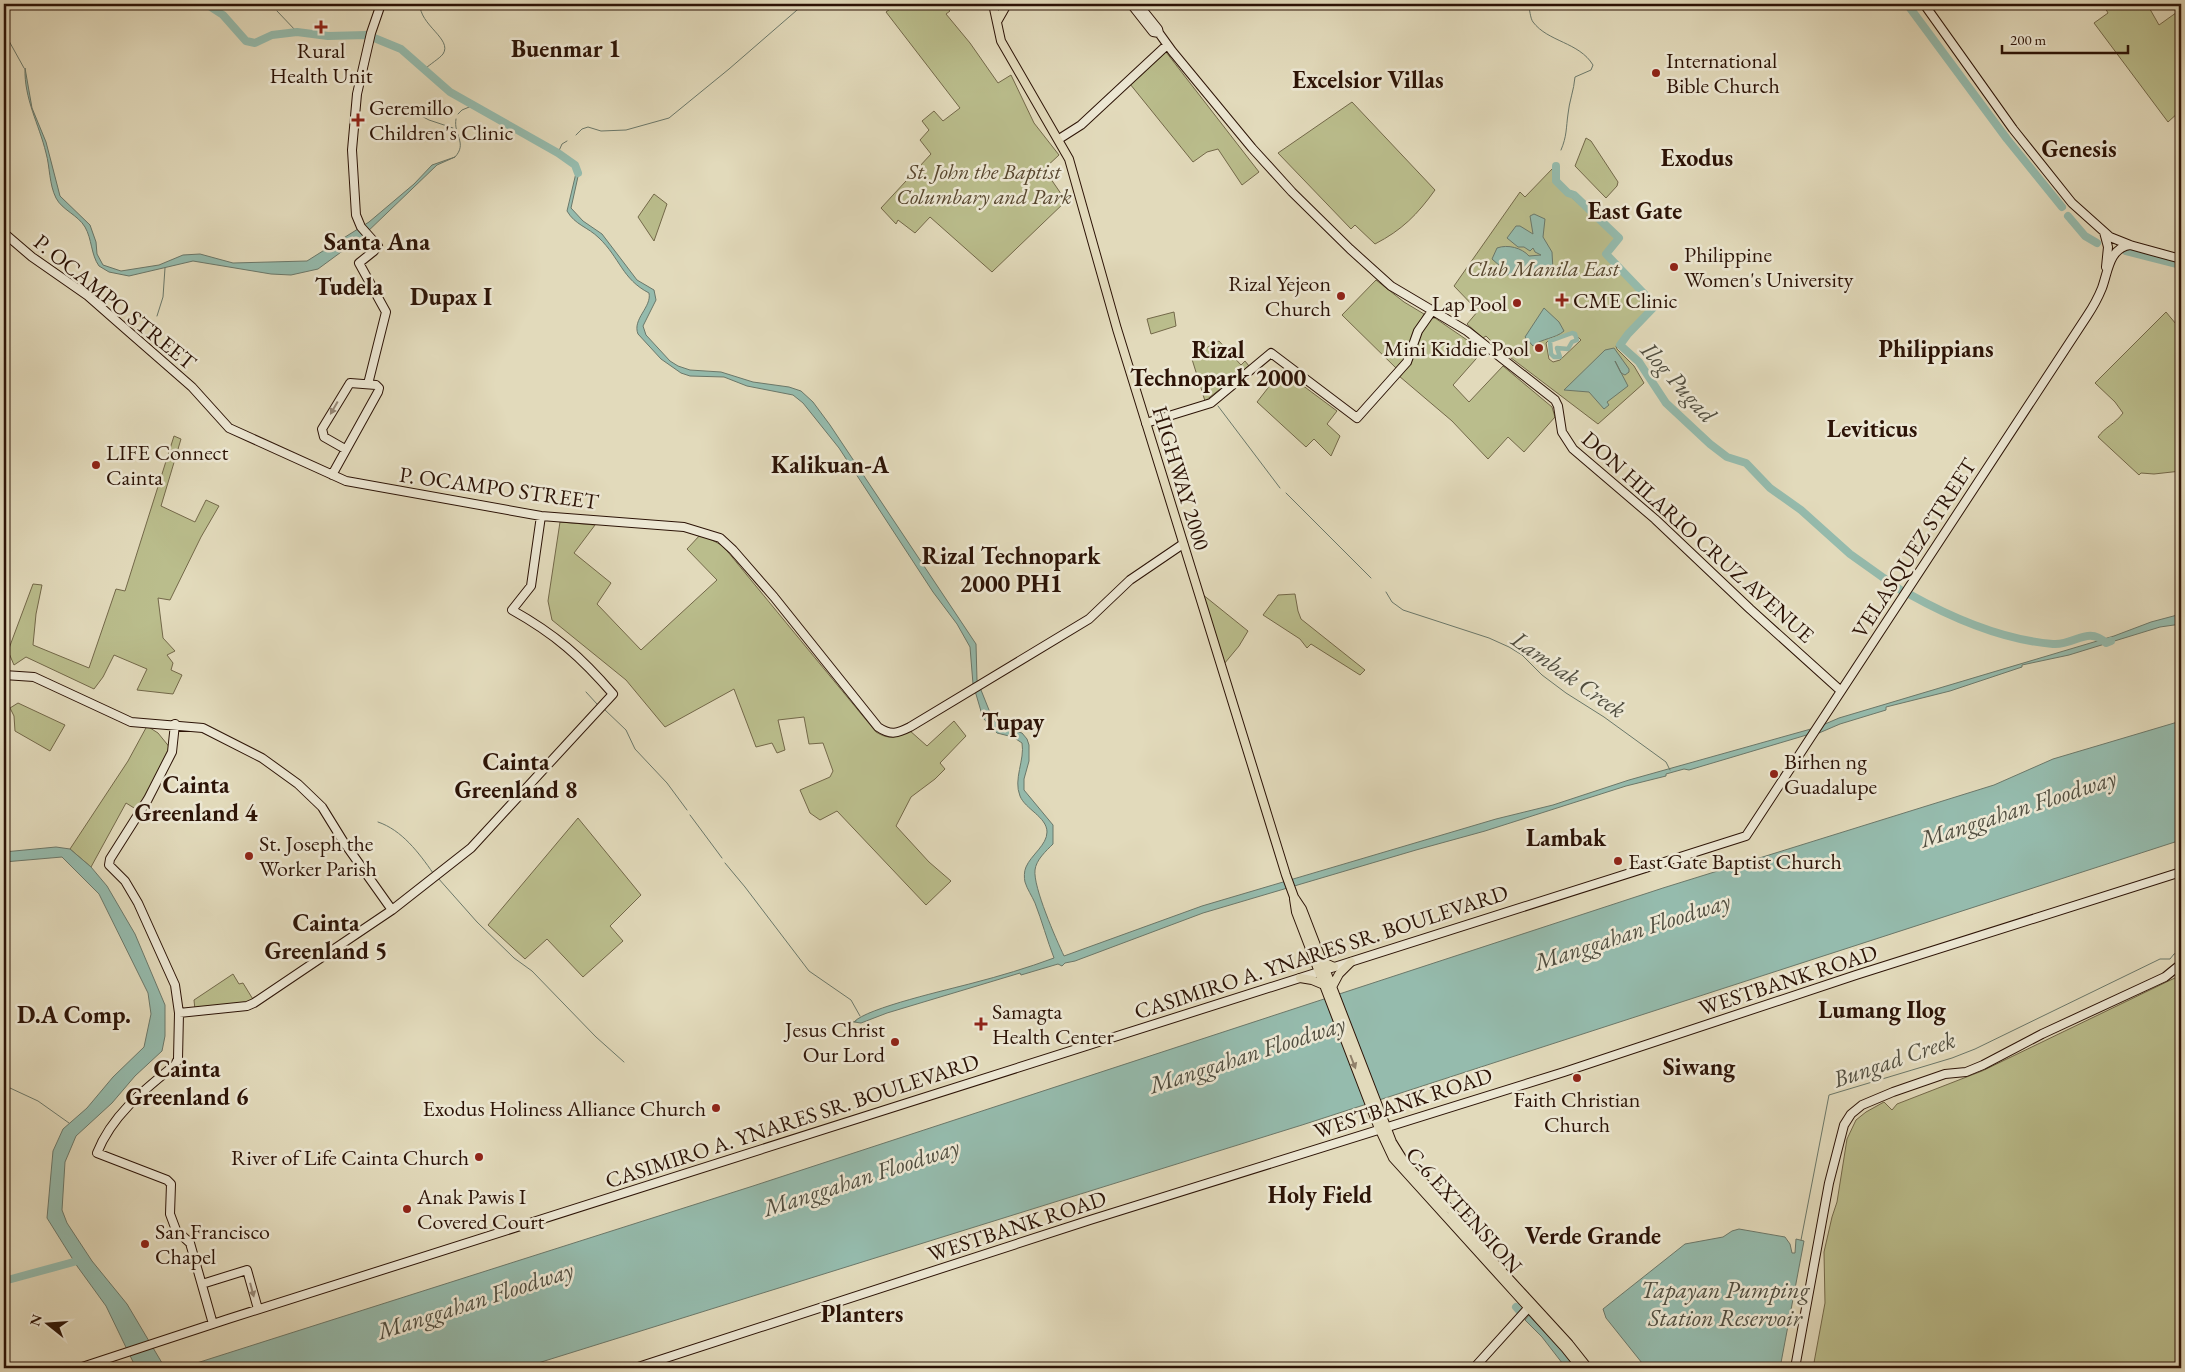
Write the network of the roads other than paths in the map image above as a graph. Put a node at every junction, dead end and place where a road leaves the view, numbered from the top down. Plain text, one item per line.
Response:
1 (381, 4) edge
2 (1131, 4) edge
3 (1138, 4) edge
4 (1924, 4) edge
5 (994, 5) edge
6 (1008, 5) edge
7 (998, 22) junction
8 (1159, 34) junction
9 (1168, 45) junction
10 (1059, 139) junction
11 (2104, 232) junction
12 (6, 236) edge
13 (2130, 245) junction
14 (4, 246) edge
15 (2181, 259) edge
16 (2106, 276) junction
17 (1432, 311) junction
18 (368, 384) junction
19 (1146, 423) junction
20 (345, 449) junction
21 (332, 474) junction
22 (541, 516) junction
23 (1183, 544) junction
24 (4, 675) edge
25 (1841, 691) junction
26 (175, 724) junction
27 (1746, 836) joint
28 (2181, 872) edge
29 (392, 910) junction
30 (1351, 962) junction
31 (2181, 964) edge
32 (1318, 968) junction
33 (1300, 978) junction
34 (1328, 987) junction
35 (179, 1013) junction
36 (1382, 1128) junction
37 (202, 1284) junction
38 (1531, 1306) junction
39 (258, 1309) junction
40 (213, 1324) junction
41 (79, 1368) edge
42 (635, 1368) edge
43 (1474, 1368) edge
44 (1581, 1368) edge
45 (1588, 1368) edge
46 (1795, 1368) edge

1 - 18 street
2 - 8 street, DON HILARIO CRUZ AVENUE
3 - 8 street, DON HILARIO CRUZ AVENUE
4 - 11 street
5 - 6 main road
5 - 7 main road, HIGHWAY 2000
6 - 7 main road
7 - 10 main road, HIGHWAY 2000
8 - 9 street, DON HILARIO CRUZ AVENUE
9 - 10 street
9 - 17 street, DON HILARIO CRUZ AVENUE
10 - 19 main road, HIGHWAY 2000
11 - 13 street
11 - 16 street, VELASQUEZ STREET
12 - 14 street
12 - 21 street, P. OCAMPO STREET
13 - 15 street
13 - 16 street, VELASQUEZ STREET
16 - 25 street, VELASQUEZ STREET
17 - 19 street
17 - 25 street, DON HILARIO CRUZ AVENUE
18 - 20 street
18 -> 20 street
19 - 23 main road, HIGHWAY 2000
20 - 21 street
21 - 22 street, P. OCAMPO STREET
22 - 23 street, P. OCAMPO STREET
22 - 29 street
23 - 32 main road, HIGHWAY 2000
24 - 26 street
25 - 27 street, VELASQUEZ STREET
26 - 29 street
26 - 35 street
27 - 30 street, CASIMIRO A. YNARES SR. BOULEVARD
28 - 36 street, WESTBANK ROAD
29 - 35 street
30 - 32 street, CASIMIRO A. YNARES SR. BOULEVARD
30 - 34 main road
31 - 46 street
32 - 33 street, CASIMIRO A. YNARES SR. BOULEVARD
32 - 34 main road, C-6 EXTENSION
33 - 34 main road
33 - 39 street, CASIMIRO A. YNARES SR. BOULEVARD
34 - 36 main road, C-6 EXTENSION
35 - 37 street
36 - 38 main road, C-6 EXTENSION
36 - 42 street, WESTBANK ROAD
37 -> 39 street
37 - 40 street
38 - 43 street
38 - 44 main road, C-6 EXTENSION
38 - 45 main road, C-6 EXTENSION
39 - 40 street, CASIMIRO A. YNARES SR. BOULEVARD
40 - 41 street, CASIMIRO A. YNARES SR. BOULEVARD

